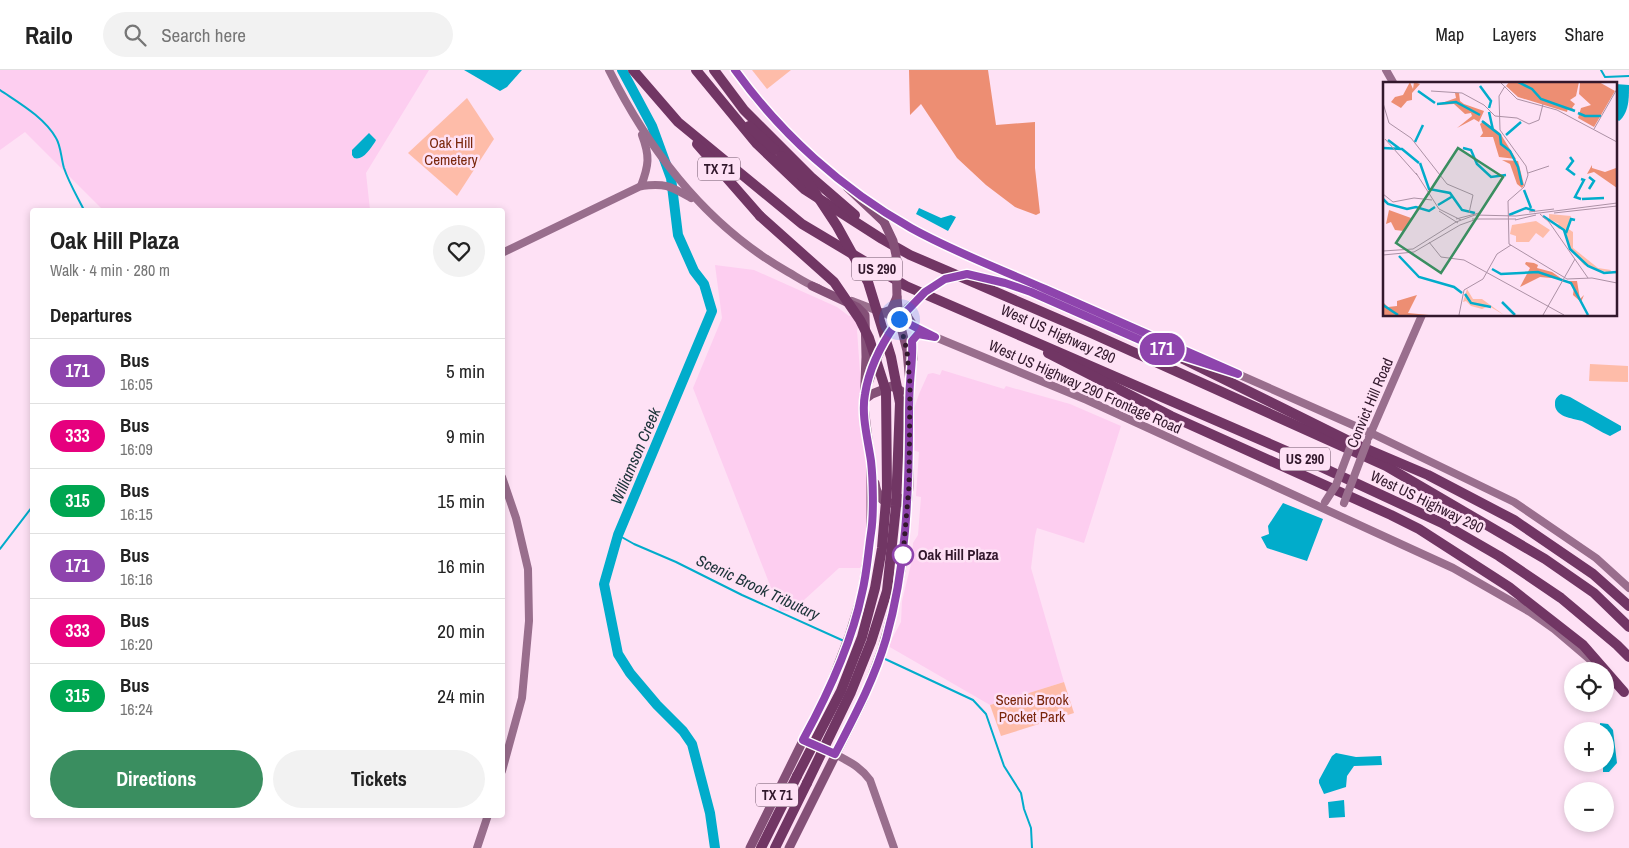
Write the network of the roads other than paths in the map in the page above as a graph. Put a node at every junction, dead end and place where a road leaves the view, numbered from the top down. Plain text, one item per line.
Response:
1 (609, 70) edge
2 (633, 70) edge
3 (696, 70) edge
4 (714, 70) edge
5 (735, 70) edge
6 (1386, 70) edge
7 (1393, 82) edge
8 (723, 101) junction
9 (678, 122) junction
10 (640, 126) junction
11 (641, 186) junction
12 (847, 186) junction
13 (696, 200) junction
14 (882, 239) junction
15 (505, 252) edge
16 (812, 286) junction
17 (898, 297) junction
18 (956, 306) junction
19 (908, 308) junction
20 (883, 313) junction
21 (1422, 316) edge
22 (899, 319) junction
23 (914, 327) junction
24 (935, 337) junction
25 (1163, 350) junction
26 (1238, 374) junction
27 (910, 384) junction
28 (864, 397) junction
29 (909, 410) junction
30 (1279, 419) junction
31 (1345, 422) junction
32 (1371, 433) junction
33 (1355, 441) junction
34 (871, 464) junction
35 (505, 486) edge
36 (909, 486) junction
37 (885, 502) junction
38 (1313, 504) junction
39 (1339, 516) junction
40 (1629, 588) edge
41 (1629, 606) edge
42 (1629, 627) edge
43 (1629, 657) edge
44 (1592, 662) edge
45 (1614, 682) edge
46 (1627, 694) edge
47 (835, 754) junction
48 (505, 760) edge
49 (487, 818) edge
50 (477, 848) edge
51 (750, 848) edge
52 (761, 848) edge
53 (775, 848) edge
54 (789, 848) edge
55 (894, 848) edge

1 - 10 main road, West US Highway 290 Frontage Road
2 - 9 highway, West US Highway 290 / US 290
3 - 8 highway, West US Highway 290 / US 290
4 - 14 highway
5 - 12 main road
6 - 7 main road
8 - 14 highway, West US Highway 290 / US 290
8 - 53 highway, TX 71, bridge
9 - 18 highway, West US Highway 290 / US 290
9 - 37 highway, TX 71, bridge
10 - 11 main road
10 - 13 main road, West US Highway 290 Frontage Road
11 - 13 main road
11 - 15 main road
12 - 17 main road, bridge
12 - 26 main road
13 - 16 main road, West US Highway 290 Frontage Road
14 - 30 highway, West US Highway 290 / US 290
16 - 20 main road, West US Highway 290 Frontage Road
16 - 28 main road
17 - 20 main road
17 - 22 main road
18 - 43 highway, West US Highway 290 / US 290
18 - 46 highway, US 290
19 - 22 main road
19 - 23 main road
19 - 25 main road, bridge
20 - 22 main road, West US Highway 290 Frontage Road
21 - 32 main road, Convict Hill Road
22 - 23 main road, West US Highway 290 Frontage Road
22 - 27 main road
22 - 28 main road
23 - 24 main road, West US Highway 290 Frontage Road
24 - 27 main road
24 - 38 main road, West US Highway 290 Frontage Road
25 - 26 main road
25 - 33 highway
26 - 31 main road
27 - 29 main road
28 - 29 main road
28 - 34 main road
29 - 36 main road
30 - 33 highway
30 - 42 highway, West US Highway 290 / US 290
31 - 32 main road
31 - 33 main road
32 - 39 main road, Convict Hill Road, bridge
32 - 40 main road
33 - 38 main road, bridge
33 - 41 highway
34 - 37 main road
34 - 51 main road, TX 71
35 - 48 main road
36 - 37 main road
36 - 47 main road
37 - 52 highway, TX 71, bridge
38 - 39 main road, West US Highway 290 Frontage Road
39 - 44 main road, West US Highway 290 Frontage Road
45 - 46 main road
47 - 54 main road
47 - 55 main road
49 - 50 main road

